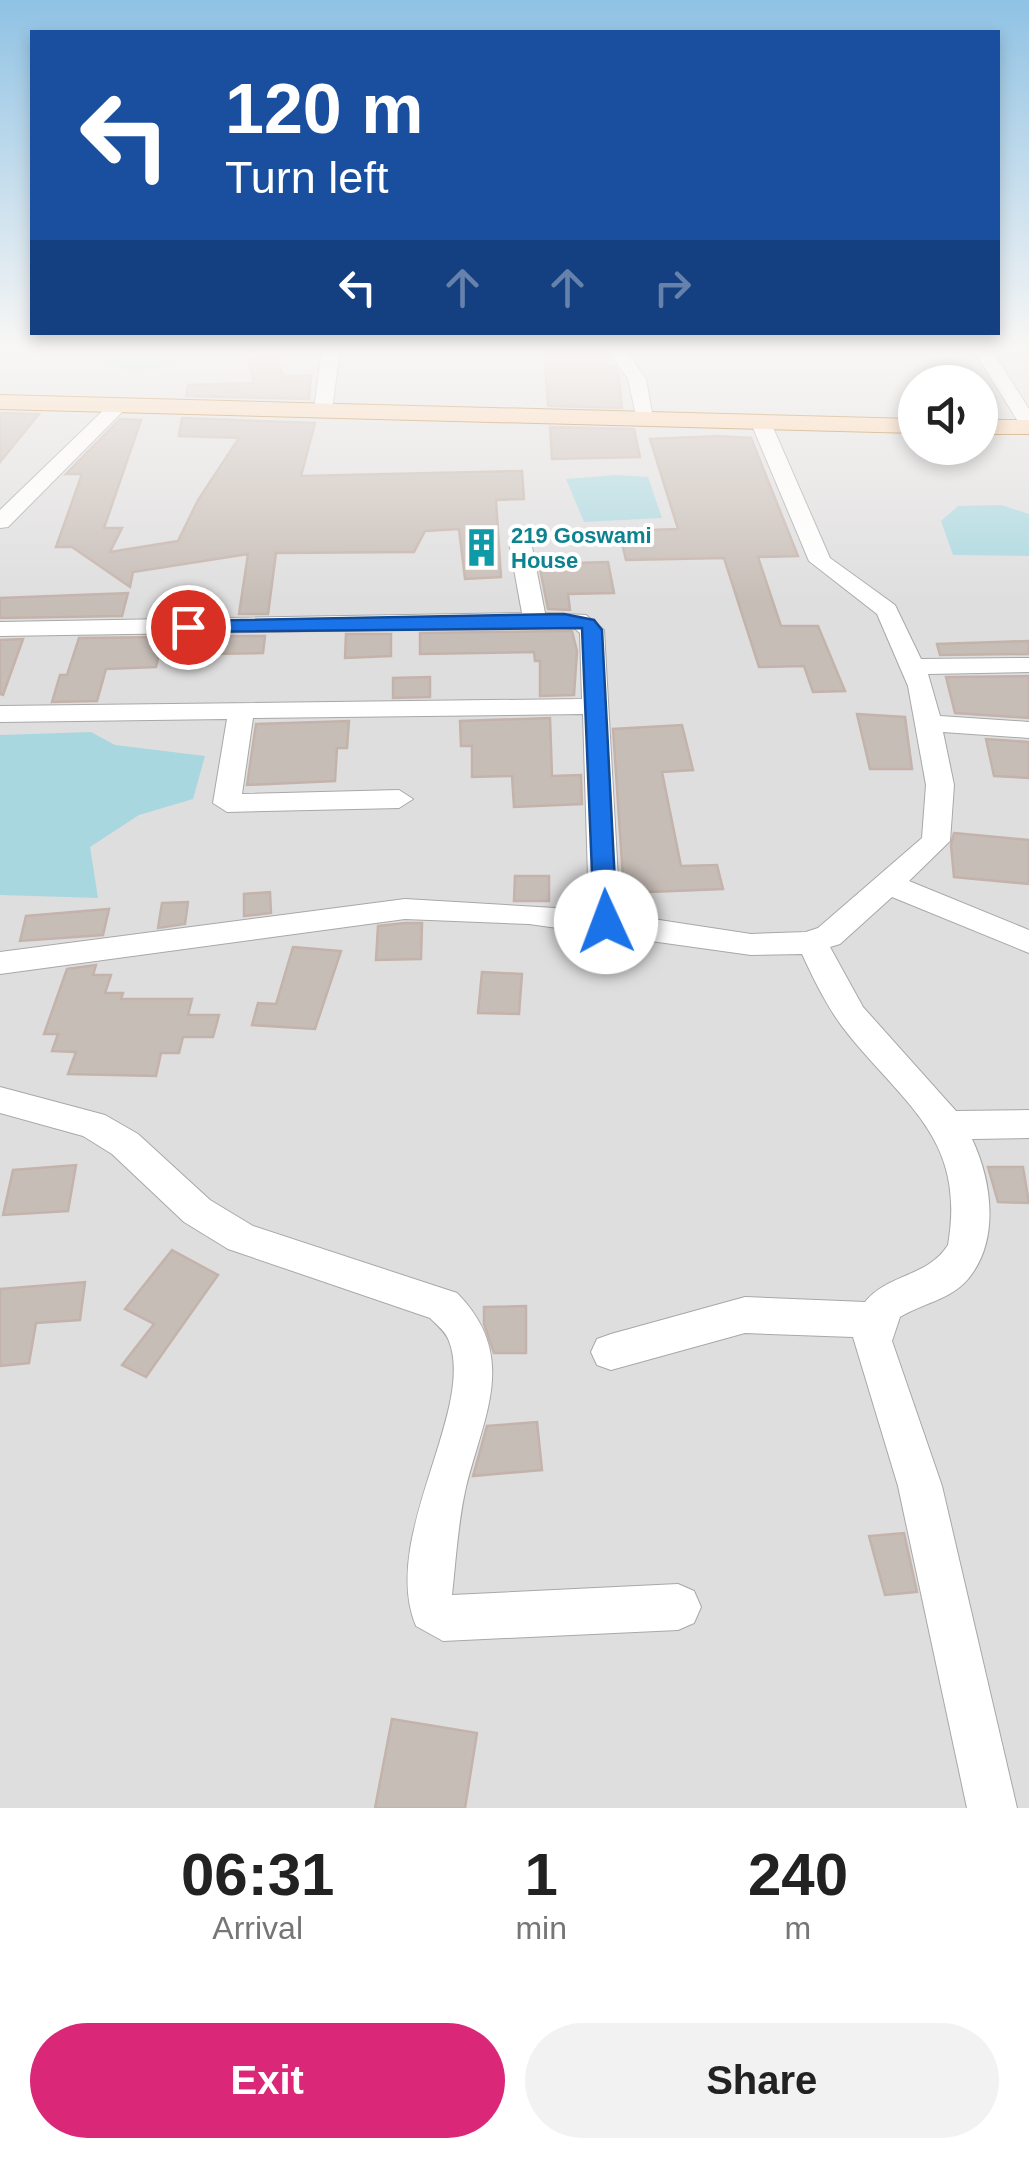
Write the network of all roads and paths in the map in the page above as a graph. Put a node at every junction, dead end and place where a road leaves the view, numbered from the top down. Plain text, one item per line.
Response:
1 (90, 433) edge
2 (765, 433) edge
3 (0, 522) edge
4 (520, 542) dead end
5 (536, 620) junction
6 (0, 629) edge
7 (1029, 664) edge
8 (912, 666) junction
9 (597, 706) junction
10 (241, 710) junction
11 (0, 714) edge
12 (929, 722) junction
13 (1029, 730) edge
14 (399, 799) dead end
15 (889, 884) junction
16 (606, 922) junction
17 (1029, 942) edge
18 (813, 944) junction
19 (0, 962) edge
20 (0, 1100) edge
21 (1029, 1124) edge
22 (950, 1125) junction
23 (871, 1320) junction
24 (611, 1352) dead end
25 (678, 1607) dead end
26 (992, 1808) edge

1 - 3 street
2 - 8 street
4 - 5 street
5 - 6 street
5 - 9 street
7 - 8 street
8 - 12 street
9 - 10 street
9 - 16 street
10 - 11 street
10 - 14 street
12 - 13 street
12 - 15 street
15 - 17 street
15 - 18 street
16 - 18 street
16 - 19 street
18 - 22 street
20 - 25 street
21 - 22 street
22 - 23 street
23 - 24 street
23 - 26 street

